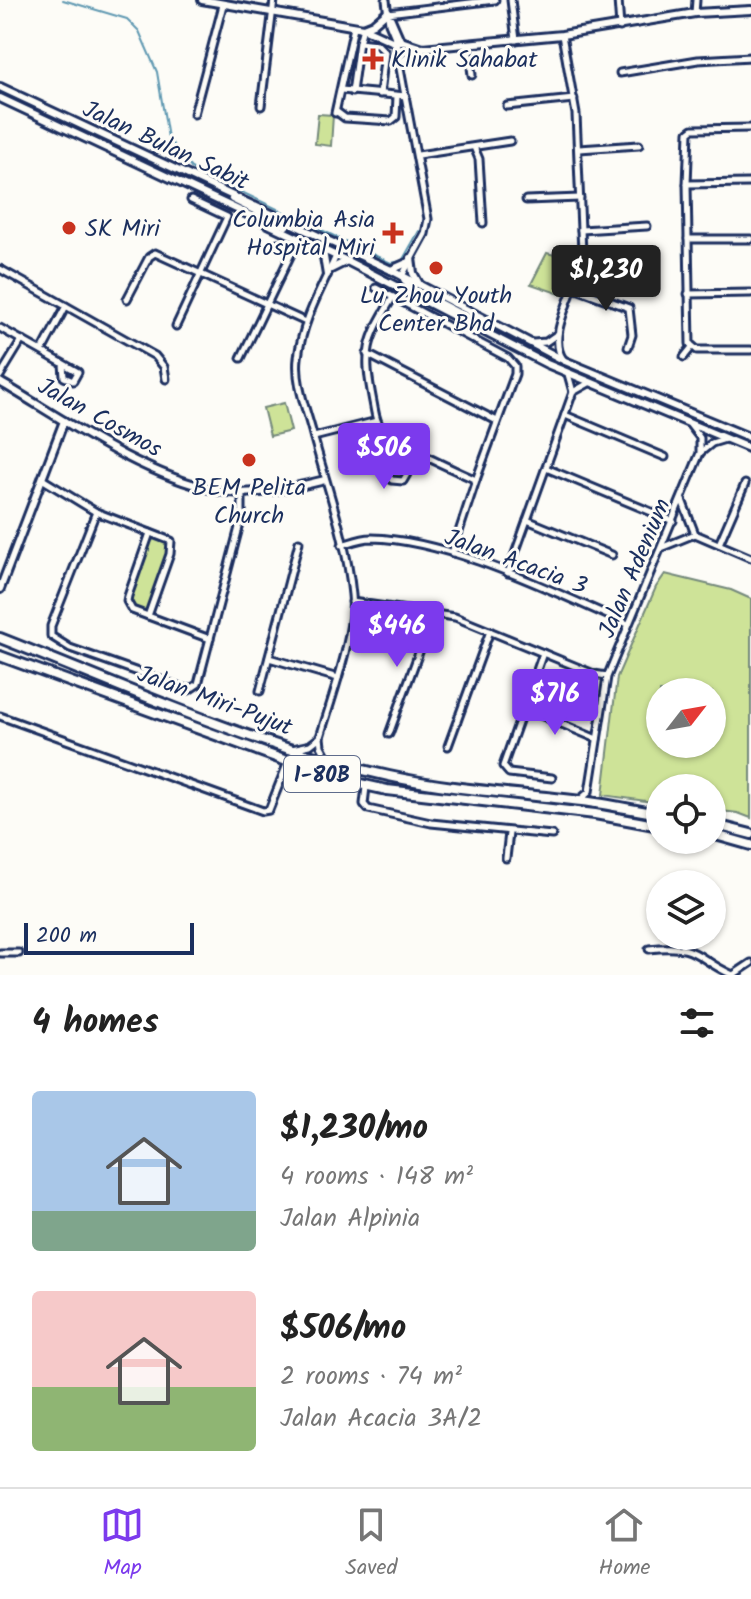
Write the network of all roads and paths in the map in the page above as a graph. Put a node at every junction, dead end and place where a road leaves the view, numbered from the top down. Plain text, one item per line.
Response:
1 (202, 0) edge
2 (274, 0) edge
3 (386, 0) edge
4 (495, 0) edge
5 (511, 0) edge
6 (618, 0) edge
7 (696, 0) edge
8 (223, 5) junction
9 (751, 10) edge
10 (388, 12) junction
11 (274, 13) junction
12 (695, 13) junction
13 (354, 27) junction
14 (620, 27) junction
15 (363, 28) junction
16 (562, 35) junction
17 (516, 40) junction
18 (359, 42) junction
19 (468, 44) junction
20 (399, 45) junction
21 (419, 50) junction
22 (751, 57) edge
23 (347, 61) junction
24 (355, 63) junction
25 (401, 63) junction
26 (620, 73) dead end
27 (472, 75) dead end
28 (0, 87) edge
29 (341, 90) junction
30 (352, 92) junction
31 (380, 94) junction
32 (397, 96) junction
33 (406, 96) junction
34 (0, 98) edge
35 (574, 99) junction
36 (261, 106) dead end
37 (507, 106) dead end
38 (194, 114) dead end
39 (751, 128) edge
40 (510, 141) dead end
41 (639, 145) dead end
42 (474, 147) junction
43 (579, 149) junction
44 (418, 155) junction
45 (749, 183) dead end
46 (687, 184) junction
47 (224, 192) junction
48 (580, 198) junction
49 (191, 200) dead end
50 (526, 200) dead end
51 (483, 223) dead end
52 (647, 226) dead end
53 (581, 230) junction
54 (688, 239) junction
55 (751, 239) edge
56 (278, 243) dead end
57 (323, 250) junction
58 (336, 256) junction
59 (410, 260) junction
60 (347, 261) junction
61 (0, 269) edge
62 (391, 270) junction
63 (201, 273) junction
64 (328, 273) junction
65 (402, 276) junction
66 (422, 287) junction
67 (376, 288) dead end
68 (574, 288) junction
69 (751, 293) edge
70 (688, 294) junction
71 (393, 297) junction
72 (127, 299) dead end
73 (268, 304) junction
74 (66, 306) junction
75 (306, 322) junction
76 (176, 326) dead end
77 (0, 328) edge
78 (557, 335) junction
79 (22, 340) junction
80 (528, 343) junction
81 (628, 347) dead end
82 (692, 347) junction
83 (751, 350) edge
84 (42, 351) junction
85 (367, 354) junction
86 (684, 357) dead end
87 (241, 358) dead end
88 (565, 361) junction
89 (63, 364) dead end
90 (547, 364) junction
91 (568, 374) junction
92 (0, 376) edge
93 (166, 379) dead end
94 (0, 382) edge
95 (589, 383) junction
96 (573, 392) junction
97 (565, 415) junction
98 (64, 421) junction
99 (377, 421) junction
100 (497, 421) junction
101 (689, 424) junction
102 (751, 431) edge
103 (387, 435) junction
104 (742, 435) junction
105 (314, 437) junction
106 (751, 438) edge
107 (725, 439) junction
108 (751, 449) edge
109 (420, 452) junction
110 (700, 453) junction
111 (665, 457) dead end
112 (546, 468) junction
113 (42, 479) junction
114 (325, 480) junction
115 (476, 480) junction
116 (745, 484) dead end
117 (242, 493) junction
118 (682, 500) junction
119 (96, 512) junction
120 (527, 520) junction
121 (673, 521) junction
122 (150, 533) junction
123 (695, 534) junction
124 (299, 542) dead end
125 (719, 544) junction
126 (342, 545) junction
127 (662, 548) junction
128 (452, 553) junction
129 (612, 555) dead end
130 (751, 558) edge
131 (508, 573) junction
132 (0, 589) edge
133 (352, 602) junction
134 (433, 614) junction
135 (148, 616) junction
136 (628, 624) junction
137 (490, 631) junction
138 (0, 638) edge
139 (210, 639) junction
140 (543, 653) junction
141 (0, 656) edge
142 (269, 658) junction
143 (607, 677) junction
144 (338, 678) junction
145 (260, 691) dead end
146 (524, 708) junction
147 (0, 716) edge
148 (389, 734) dead end
149 (320, 737) junction
150 (597, 739) junction
151 (448, 746) dead end
152 (291, 749) junction
153 (329, 761) junction
154 (288, 762) junction
155 (552, 778) dead end
156 (366, 787) junction
157 (589, 792) junction
158 (580, 800) junction
159 (596, 803) junction
160 (646, 812) edge
161 (646, 823) edge
162 (726, 828) edge
163 (509, 833) junction
164 (751, 834) edge
165 (552, 835) dead end
166 (726, 838) edge
167 (751, 845) edge
168 (506, 858) dead end
169 (691, 950) edge
170 (0, 953) edge
171 (19, 953) dead end
172 (751, 963) edge

1 - 8 main road
2 - 11 street
3 - 10 street
4 - 10 street
5 - 17 street
6 - 14 street
7 - 12 street
8 - 11 main road
8 - 38 street
9 - 12 main road
10 - 15 main road
10 - 20 street
11 - 13 main road
11 - 36 street
12 - 14 main road
13 - 15 main road
13 - 23 street
14 - 16 main road
15 - 18 street
15 - 20 main road
16 - 17 main road
16 - 35 street
17 - 19 main road
18 - 24 street
18 - 31 street
19 - 21 main road
19 - 27 street
20 - 21 main road
20 - 25 street
21 - 25 main road
22 - 26 street
23 - 24 street
23 - 29 street
24 - 30 street
25 - 33 street
28 - 47 main road, Jalan Bulan Sabit
29 - 30 street
29 - 32 street
30 - 31 street
31 - 32 street
32 - 33 street
33 - 44 street
34 - 57 main road, Jalan Bulan Sabit
35 - 37 street
35 - 43 street
39 - 46 street
40 - 42 street
41 - 43 street
42 - 44 street
42 - 51 street
43 - 48 street
44 - 59 street
45 - 46 street
46 - 54 street
47 - 58 main road
47 - 62 main road, Jalan Bulan Sabit
48 - 50 street
48 - 53 street
49 - 63 street
52 - 53 street
53 - 68 street
54 - 55 street
54 - 70 street
56 - 73 street
57 - 58 main road, Jalan Bulan Sabit
57 - 64 main road
58 - 60 main road, Jalan Bulan Sabit
58 - 64 street
59 - 62 main road
59 - 65 street
59 - 66 main road
60 - 64 main road
60 - 90 main road, Jalan Bulan Sabit
61 - 74 street
62 - 65 main road, Jalan Bulan Sabit
63 - 72 street
63 - 73 street
63 - 76 street
64 - 75 street
65 - 66 main road, Jalan Bulan Sabit
65 - 90 main road
66 - 80 main road, Jalan Bulan Sabit
67 - 71 street
68 - 78 street
68 - 81 street
69 - 70 street
70 - 82 street
71 - 85 street
71 - 100 street
73 - 75 street
73 - 87 street
74 - 84 street
74 - 93 street
75 - 105 street
77 - 79 street
78 - 80 street
78 - 88 street
79 - 84 street
79 - 92 street
80 - 88 main road, Jalan Bulan Sabit
82 - 83 street
82 - 86 street
84 - 89 street
85 - 99 street
85 - 100 street
88 - 104 main road, Jalan Bulan Sabit
90 - 91 main road, Jalan Bulan Sabit
91 - 95 main road, Jalan Bulan Sabit
91 - 96 street
94 - 98 main road, Jalan Cosmos
95 - 96 street
95 - 101 main road, Jalan Bulan Sabit
96 - 97 street
97 - 111 street
97 - 112 street
98 - 113 main road
98 - 117 main road, Jalan Cosmos
99 - 103 street
99 - 105 street
100 - 115 street
101 - 107 main road, Jalan Bulan Sabit
101 - 110 street
102 - 104 main road
103 - 109 street
103 - 109 street
104 - 106 main road, Jalan Bulan Sabit
105 - 114 street
107 - 108 main road, Jalan Bulan Sabit
107 - 110 street
109 - 115 street
110 - 118 street, Jalan Adenium
112 - 120 street
112 - 121 street
113 - 119 street
113 - 132 main road
114 - 117 main road, Jalan Cosmos
114 - 126 street
115 - 128 street
116 - 125 street
117 - 139 street
118 - 121 street, Jalan Adenium
118 - 123 street
119 - 122 street
119 - 139 street
120 - 129 street
120 - 131 street
121 - 127 street, Jalan Adenium
122 - 135 street
122 - 135 street
123 - 125 street
123 - 127 street
124 - 142 street
125 - 130 street
126 - 128 street, Jalan Acacia 3
126 - 133 street
127 - 136 street, Jalan Adenium
128 - 131 street, Jalan Acacia 3
131 - 136 street, Jalan Acacia 3
133 - 134 street
133 - 144 street
134 - 137 street
134 - 148 street
135 - 139 street
136 - 143 street, Jalan Adenium
137 - 140 street
137 - 151 street
138 - 152 highway, Jalan Miri-Pujut
140 - 143 street
140 - 146 street
141 - 154 highway, Jalan Miri-Pujut / 1-80B
142 - 144 street
142 - 145 street
143 - 150 street, Jalan Adenium
144 - 149 street
146 - 150 street
146 - 155 street
147 - 154 street
149 - 152 street
149 - 153 street
150 - 157 street, Jalan Adenium
152 - 153 highway, Jalan Miri-Pujut
153 - 158 highway, Jalan Miri-Pujut
154 - 156 highway, Jalan Miri-Pujut / 1-80B
156 - 161 highway, Jalan Miri-Pujut / 1-80B
156 - 163 street
157 - 158 street
157 - 159 street
158 - 159 highway, Jalan Miri-Pujut
159 - 160 highway, Jalan Miri-Pujut
162 - 164 highway
163 - 165 street
163 - 168 street
166 - 167 highway
169 - 172 street
170 - 171 street

